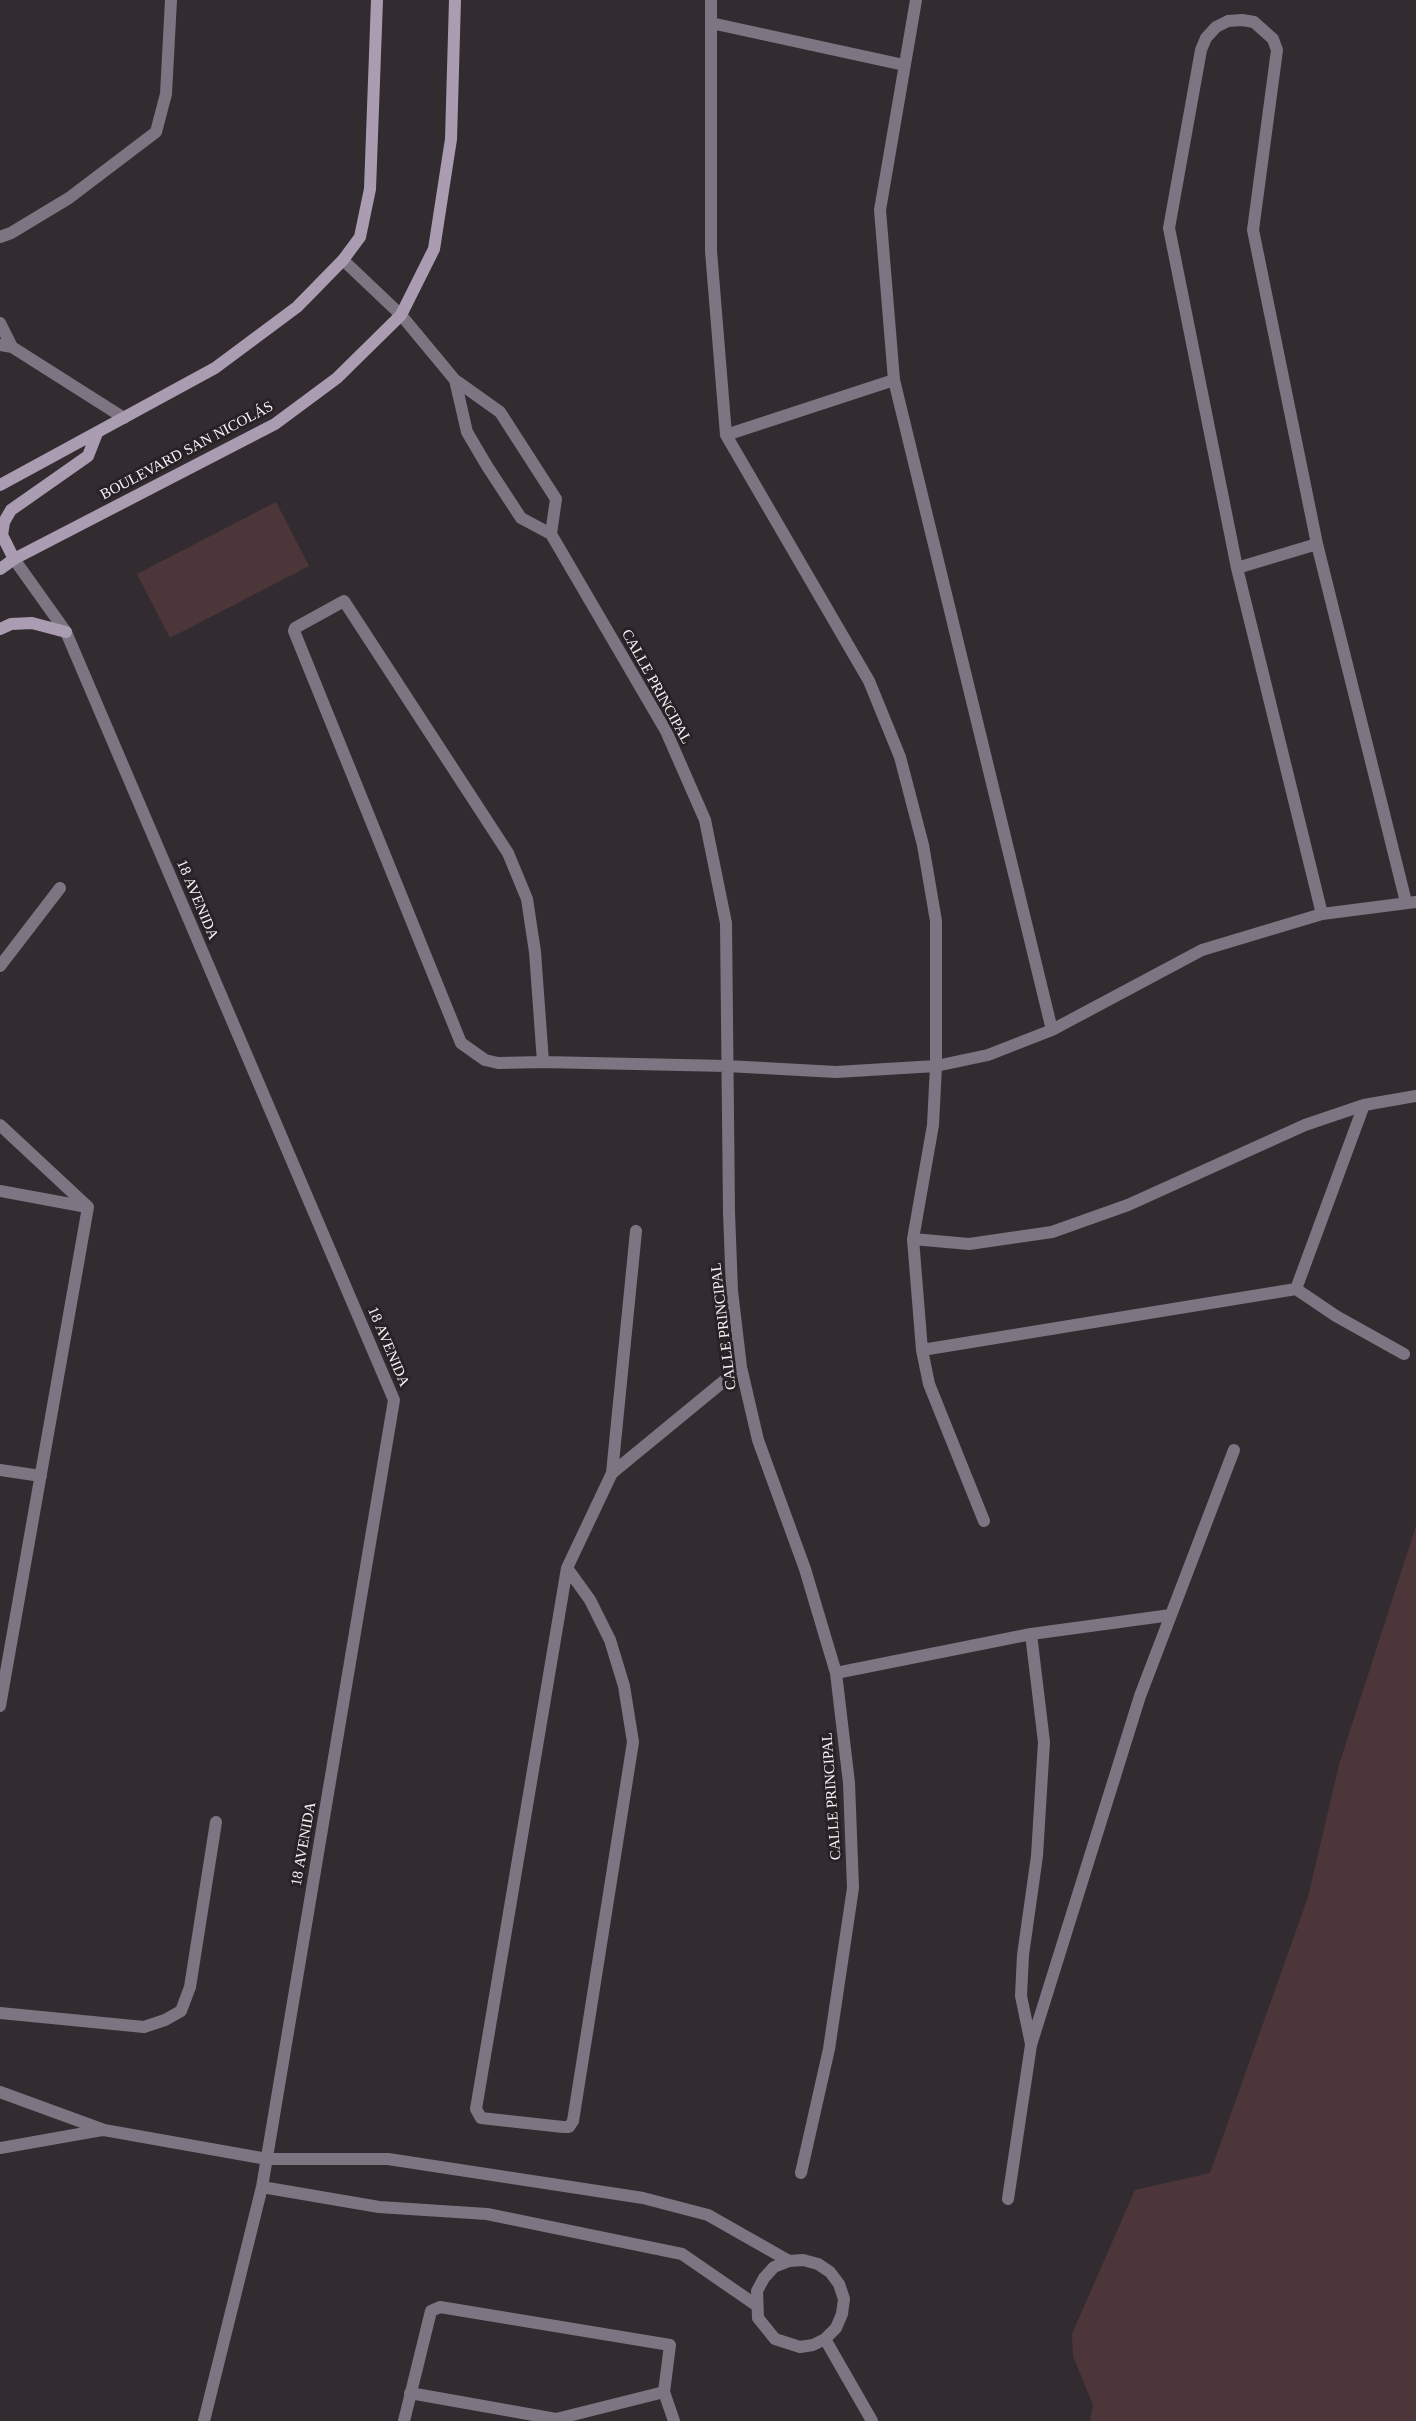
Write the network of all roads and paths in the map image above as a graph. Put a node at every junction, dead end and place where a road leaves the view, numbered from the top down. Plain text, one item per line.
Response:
1 (171, 0) edge
2 (377, 0) edge
3 (455, 0) edge
4 (711, 0) edge
5 (916, 0) edge
6 (711, 23) junction
7 (904, 65) junction
8 (0, 237) edge
9 (343, 260) junction
10 (401, 315) junction
11 (0, 323) edge
12 (6, 346) edge
13 (455, 380) junction
14 (894, 380) junction
15 (124, 418) junction
16 (98, 433) junction
17 (726, 435) junction
18 (0, 485) edge
19 (551, 534) junction
20 (1317, 544) junction
21 (14, 559) junction
22 (1237, 568) junction
23 (0, 569) edge
24 (0, 629) edge
25 (66, 632) junction
26 (60, 888) dead end
27 (1411, 902) edge
28 (1322, 914) junction
29 (0, 966) edge
30 (1052, 1030) junction
31 (543, 1062) junction
32 (727, 1066) junction
33 (936, 1066) junction
34 (1416, 1096) edge
35 (1364, 1105) junction
36 (0, 1125) edge
37 (0, 1191) edge
38 (88, 1207) junction
39 (636, 1231) dead end
40 (913, 1239) junction
41 (1296, 1289) junction
42 (922, 1350) junction
43 (1404, 1354) dead end
44 (741, 1367) junction
45 (1234, 1450) dead end
46 (0, 1470) edge
47 (612, 1473) junction
48 (41, 1476) junction
49 (984, 1521) dead end
50 (567, 1568) junction
51 (1171, 1615) junction
52 (1031, 1634) junction
53 (836, 1673) junction
54 (0, 1706) edge
55 (216, 1822) dead end
56 (0, 2013) edge
57 (1031, 2045) junction
58 (0, 2092) edge
59 (104, 2130) junction
60 (0, 2148) edge
61 (267, 2159) junction
62 (801, 2173) dead end
63 (262, 2187) junction
64 (1008, 2199) dead end
65 (789, 2261) junction
66 (756, 2305) junction
67 (825, 2339) junction
68 (664, 2392) junction
69 (410, 2393) junction
70 (204, 2421) edge
71 (404, 2421) edge
72 (674, 2421) edge
73 (872, 2421) edge

1 - 8 street
2 - 9 main road
3 - 10 main road, BOULEVARD SAN NICOLÁS
4 - 6 street
5 - 7 street
6 - 7 street
6 - 17 street
7 - 14 street
9 - 10 street
9 - 15 main road
10 - 13 street
10 - 21 main road, BOULEVARD SAN NICOLÁS
11 - 12 street
12 - 15 street
13 - 19 street
13 - 19 street
14 - 17 street
14 - 30 street
15 - 16 main road
16 - 18 main road
16 - 21 main road
17 - 33 street
19 - 32 street, CALLE PRINCIPAL
20 - 22 street
20 - 22 street
20 - 27 street
21 - 23 main road, BOULEVARD SAN NICOLÁS
21 - 25 street, 18 AVENIDA
22 - 28 street
24 - 25 main road
25 - 61 street, 18 AVENIDA
26 - 29 street
27 - 28 street
28 - 30 street
30 - 33 street
31 - 31 street
31 - 32 street
32 - 33 street
32 - 44 street, CALLE PRINCIPAL
33 - 40 street
34 - 35 street
35 - 40 street
35 - 41 street
36 - 38 street
37 - 38 street
38 - 48 street
39 - 47 street
40 - 42 street
41 - 42 street
41 - 43 street
42 - 49 street
44 - 47 street
44 - 53 street, CALLE PRINCIPAL
45 - 51 street
46 - 48 street
47 - 50 street
48 - 54 street
50 - 50 street
51 - 52 street
51 - 57 street
52 - 53 street
52 - 57 street
53 - 62 street, CALLE PRINCIPAL
55 - 56 street
57 - 64 street
58 - 59 street
59 - 60 street
59 - 61 street
61 - 63 street, 18 AVENIDA
61 - 65 street
63 - 66 street
63 - 70 street, 18 AVENIDA
65 - 66 street
65 - 67 street
66 - 67 street
67 - 73 street
68 - 69 street
68 - 69 street
68 - 72 street
69 - 71 street

